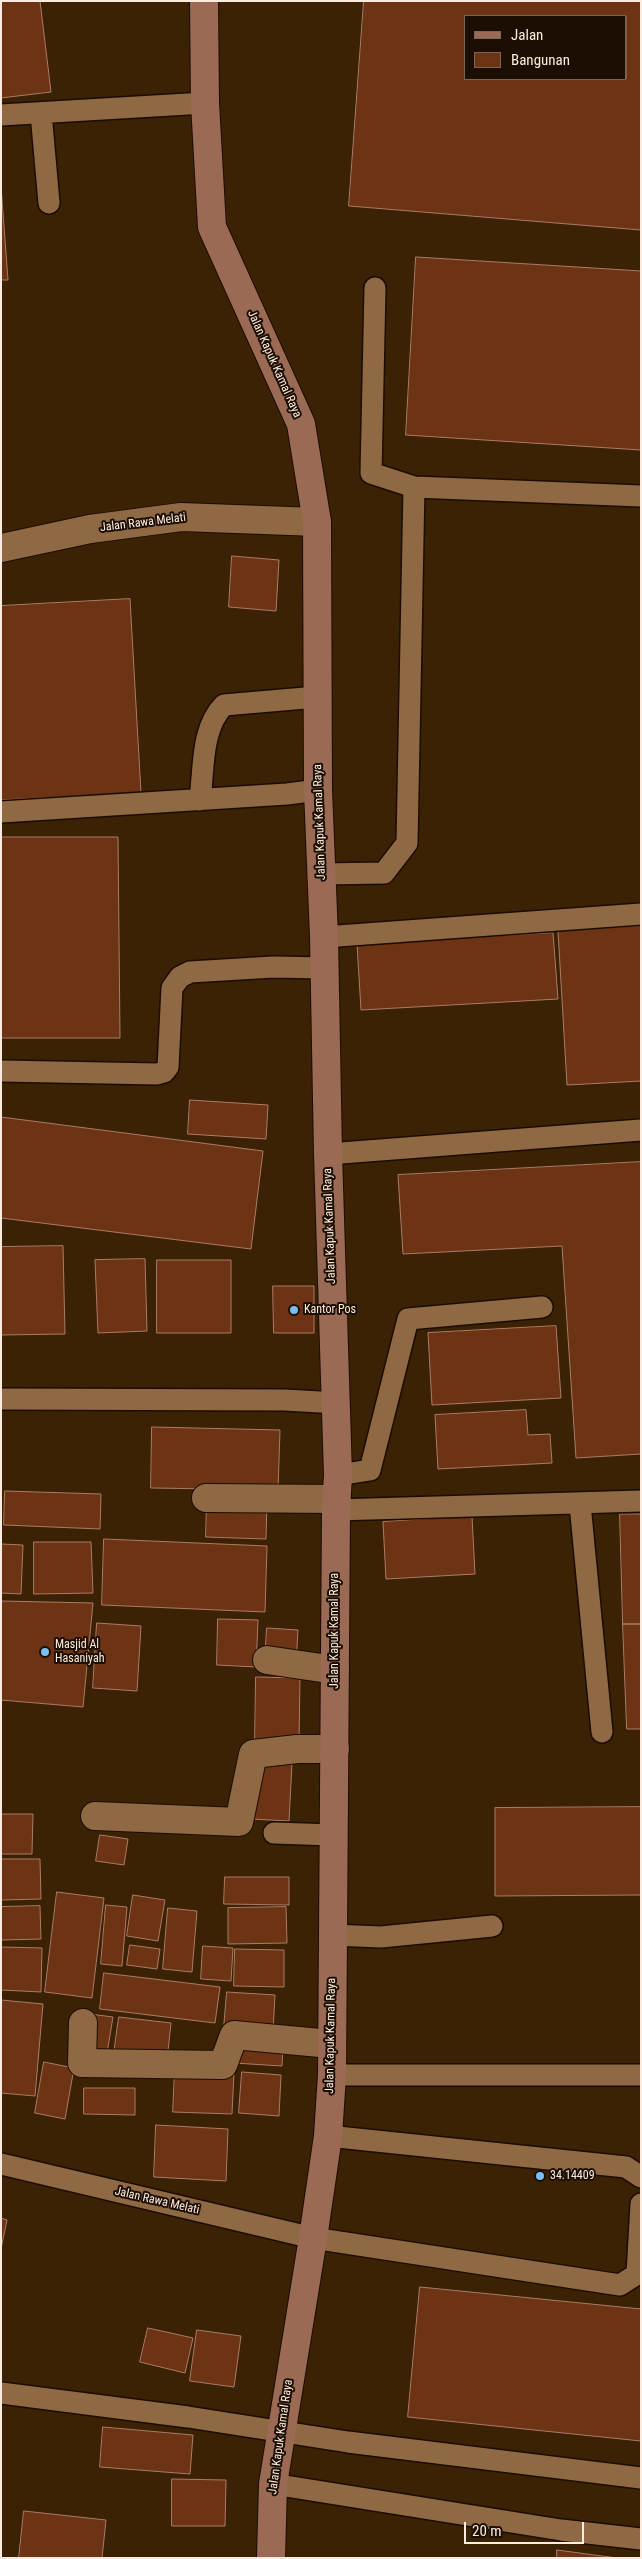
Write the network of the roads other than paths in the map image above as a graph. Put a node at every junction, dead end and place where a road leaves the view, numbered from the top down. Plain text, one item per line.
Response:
1 (204, 1) edge
2 (205, 103) junction
3 (41, 113) junction
4 (1, 115) edge
5 (49, 203) dead end
6 (375, 288) dead end
7 (414, 487) junction
8 (641, 496) edge
9 (317, 522) junction
10 (1, 548) edge
11 (317, 697) junction
12 (318, 790) junction
13 (200, 800) junction
14 (1, 812) edge
15 (321, 874) junction
16 (641, 914) edge
17 (324, 937) junction
18 (325, 968) junction
19 (1, 1071) edge
20 (641, 1130) edge
21 (328, 1154) junction
22 (542, 1307) dead end
23 (1, 1399) edge
24 (337, 1403) junction
25 (337, 1495) junction
26 (206, 1498) dead end
27 (641, 1501) edge
28 (580, 1504) junction
29 (267, 1660) dead end
30 (335, 1670) junction
31 (602, 1732) dead end
32 (335, 1749) junction
33 (95, 1816) dead end
34 (274, 1833) dead end
35 (334, 1836) junction
36 (492, 1926) dead end
37 (332, 1935) junction
38 (82, 2023) dead end
39 (331, 2044) junction
40 (332, 2075) junction
41 (641, 2075) edge
42 (328, 2136) junction
43 (1, 2164) edge
44 (641, 2177) edge
45 (641, 2204) edge
46 (313, 2238) junction
47 (1, 2393) edge
48 (280, 2432) junction
49 (641, 2478) edge
50 (273, 2484) junction
51 (641, 2538) edge
52 (271, 2558) edge

1 - 2 main road, Jalan Kapuk Kamal Raya
2 - 3 lane
2 - 9 main road, Jalan Kapuk Kamal Raya
3 - 4 lane
3 - 5 lane
6 - 7 lane
7 - 8 lane
7 - 15 lane
9 - 10 street, Jalan Rawa Melati
9 - 11 main road, Jalan Kapuk Kamal Raya
11 - 12 main road, Jalan Kapuk Kamal Raya
11 - 13 lane
12 - 13 lane
12 - 15 main road, Jalan Kapuk Kamal Raya
13 - 14 lane
15 - 17 main road, Jalan Kapuk Kamal Raya
16 - 17 lane
17 - 18 main road, Jalan Kapuk Kamal Raya
18 - 19 lane
18 - 21 main road, Jalan Kapuk Kamal Raya
20 - 21 lane
21 - 24 main road, Jalan Kapuk Kamal Raya
22 - 25 lane
23 - 24 lane
24 - 25 main road, Jalan Kapuk Kamal Raya
25 - 26 street
25 - 28 lane
25 - 30 main road, Jalan Kapuk Kamal Raya
27 - 28 lane
28 - 31 lane
29 - 30 street
30 - 32 main road, Jalan Kapuk Kamal Raya
32 - 33 street
32 - 35 main road, Jalan Kapuk Kamal Raya
34 - 35 lane
35 - 37 main road, Jalan Kapuk Kamal Raya
36 - 37 lane
37 - 39 main road, Jalan Kapuk Kamal Raya
38 - 39 street
39 - 40 main road, Jalan Kapuk Kamal Raya
40 - 41 lane
40 - 42 main road, Jalan Kapuk Kamal Raya
42 - 44 lane
42 - 46 main road, Jalan Kapuk Kamal Raya
43 - 46 lane, Jalan Rawa Melati
45 - 46 lane, Jalan Rawa Melati
46 - 48 main road, Jalan Kapuk Kamal Raya
47 - 48 lane
48 - 49 lane
48 - 50 main road, Jalan Kapuk Kamal Raya
50 - 51 lane
50 - 52 main road, Jalan Kapuk Kamal Raya

